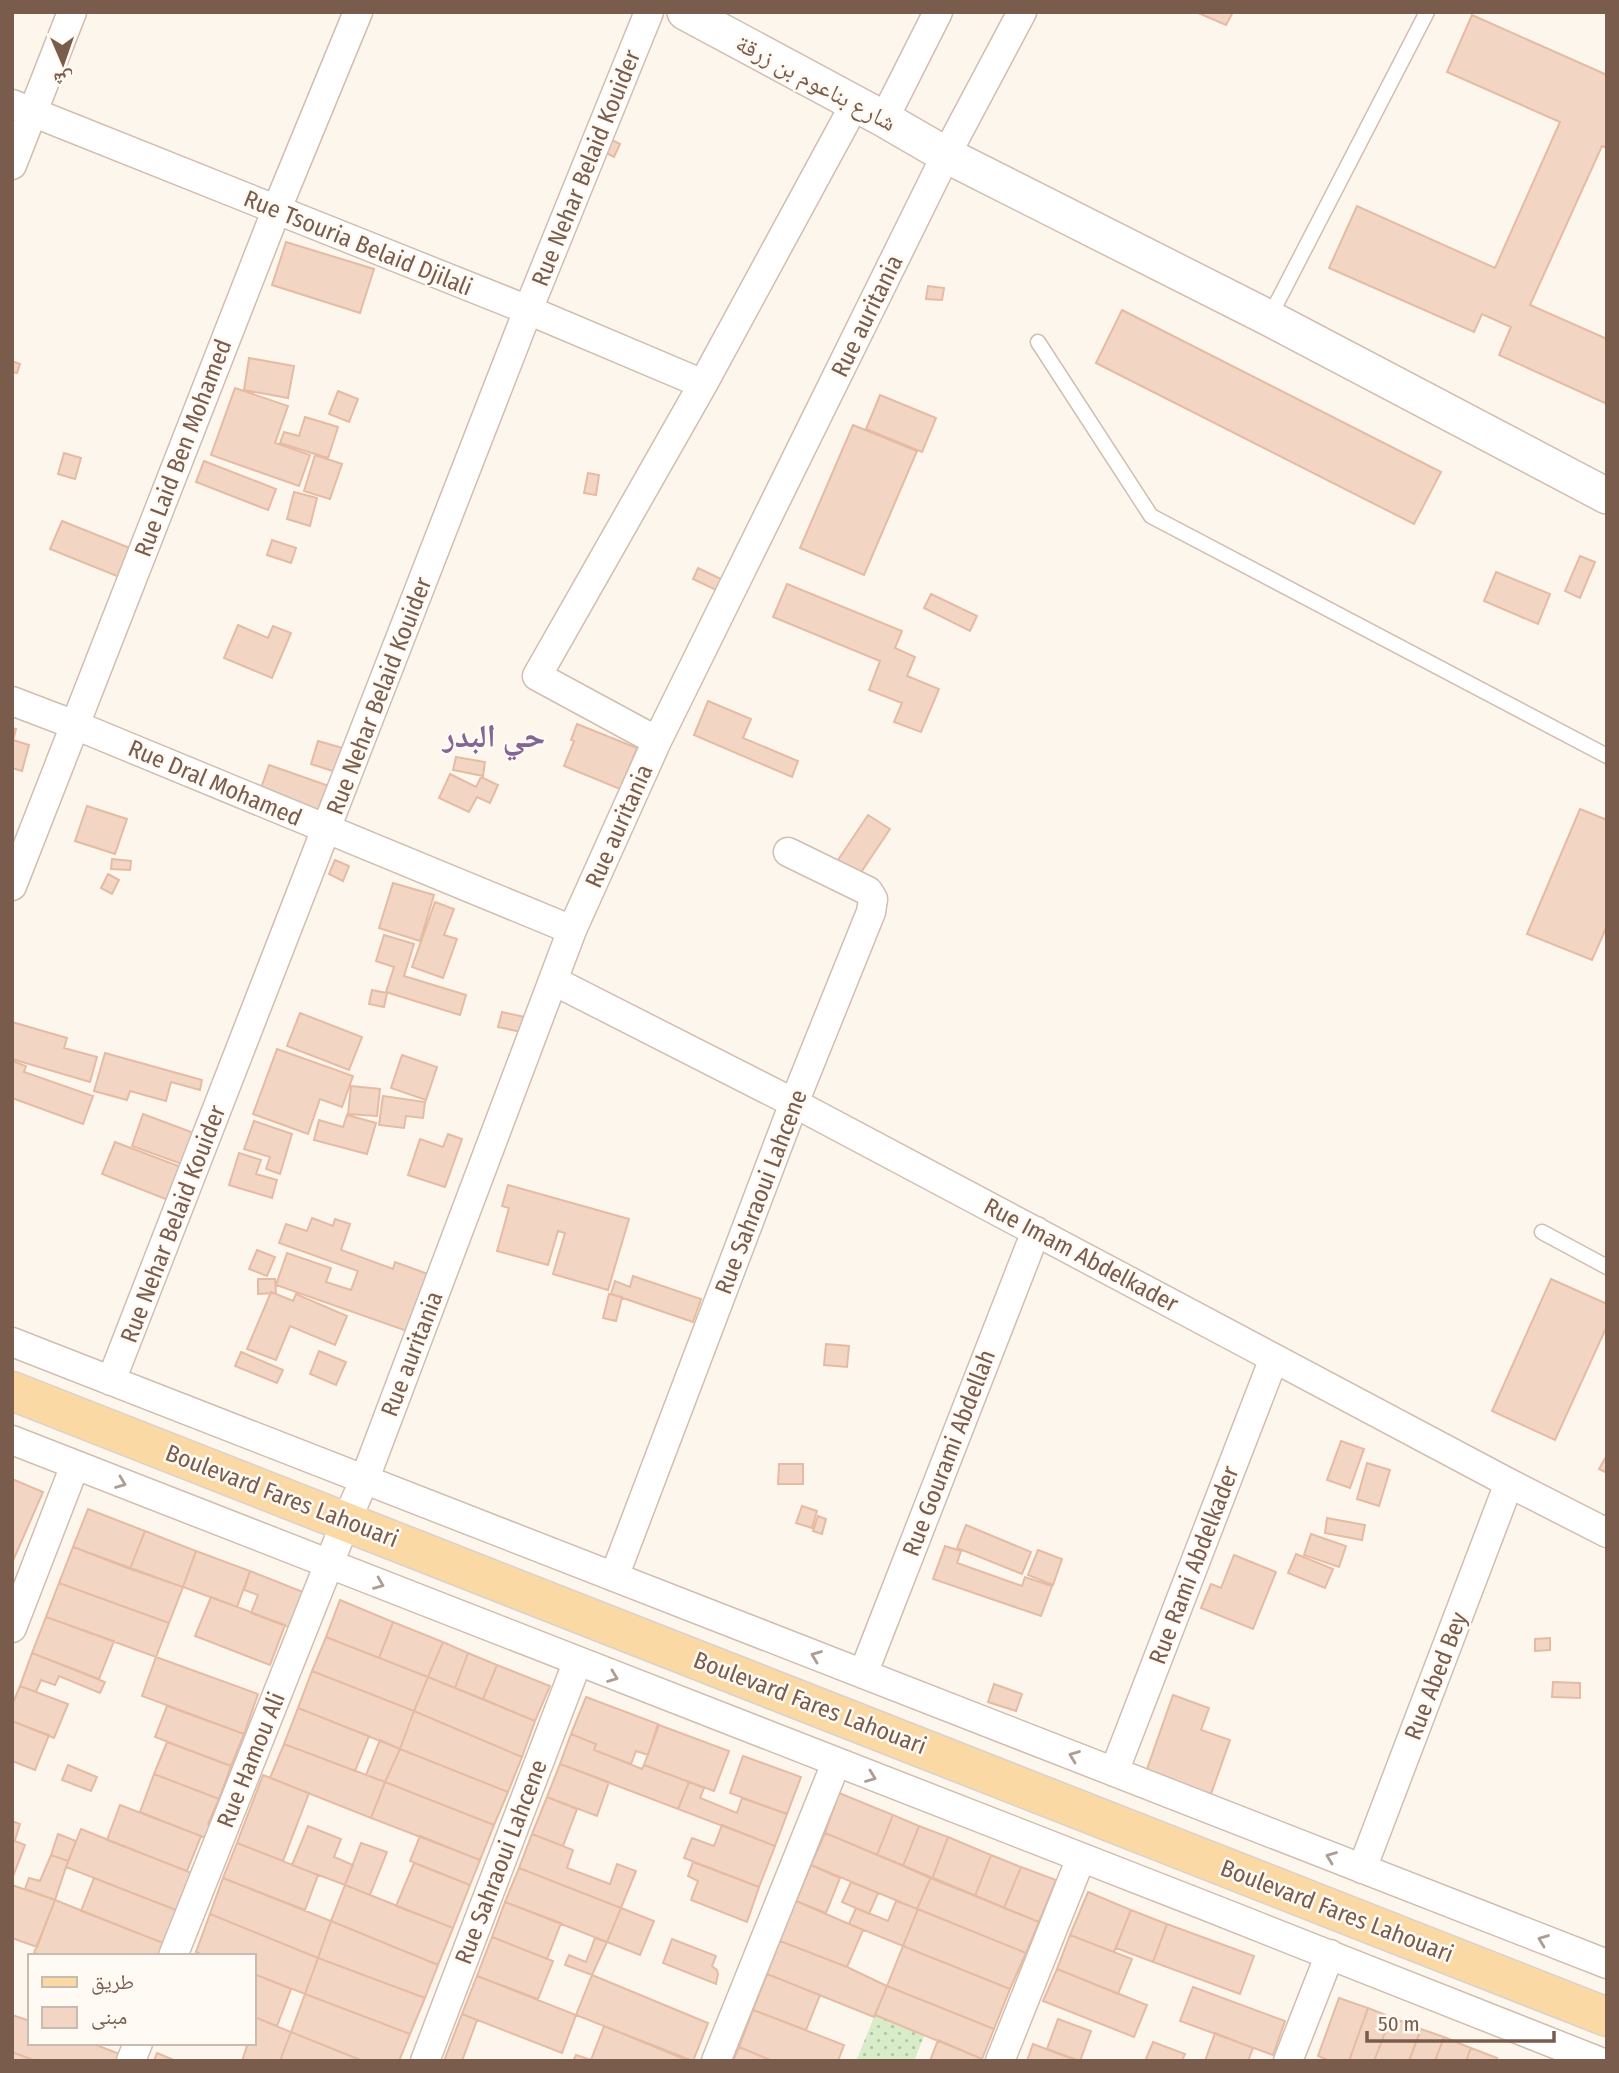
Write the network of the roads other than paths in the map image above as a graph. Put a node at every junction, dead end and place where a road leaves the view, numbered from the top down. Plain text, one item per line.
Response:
1 (72, 12) edge
2 (358, 12) edge
3 (649, 12) edge
4 (685, 12) edge
5 (938, 12) edge
6 (1022, 12) edge
7 (1427, 12) edge
8 (23, 109) edge
9 (869, 111) junction
10 (946, 155) junction
11 (12, 165) edge
12 (276, 211) junction
13 (528, 310) junction
14 (1269, 318) junction
15 (1038, 342) dead end
16 (703, 384) junction
17 (1607, 496) edge
18 (12, 701) edge
19 (75, 725) junction
20 (657, 741) junction
21 (1607, 756) edge
22 (327, 830) junction
23 (788, 852) dead end
24 (12, 886) edge
25 (572, 930) junction
26 (554, 981) junction
27 (794, 1103) junction
28 (1035, 1231) junction
29 (1542, 1232) dead end
30 (1607, 1267) edge
31 (12, 1342) edge
32 (1274, 1358) junction
33 (111, 1381) junction
34 (12, 1391) edge
35 (12, 1440) edge
36 (75, 1465) junction
37 (364, 1481) junction
38 (1509, 1483) junction
39 (346, 1521) junction
40 (1607, 1533) edge
41 (330, 1564) junction
42 (614, 1577) junction
43 (12, 1628) edge
44 (578, 1663) junction
45 (863, 1674) junction
46 (836, 1763) junction
47 (1114, 1772) junction
48 (1081, 1858) junction
49 (1362, 1869) junction
50 (174, 1954) edge
51 (1330, 1954) junction
52 (1607, 1964) edge
53 (1607, 2017) edge
54 (1586, 2058) edge
55 (425, 2061) edge
56 (716, 2061) edge
57 (1000, 2061) edge
58 (1288, 2061) edge

1 - 8 street
2 - 12 street, Rue Laid Ben Mohamed
3 - 13 street, Rue Nehar Belaid Kouider
4 - 9 street, شارع بناعوم بن زرقة
5 - 9 street
6 - 10 street, Rue auritania
7 - 14 lane
8 - 11 street
8 - 12 street, Rue Tsouria Belaid Djilali
9 - 10 street, شارع بناعوم بن زرقة
9 - 16 street
10 - 14 street, شارع بناعوم بن زرقة
10 - 20 street, Rue auritania
12 - 13 street, Rue Tsouria Belaid Djilali
12 - 19 street, Rue Laid Ben Mohamed
13 - 16 street, Rue Tsouria Belaid Djilali
13 - 22 street, Rue Nehar Belaid Kouider
14 - 17 street, شارع بناعوم بن زرقة
15 - 21 lane
16 - 20 street
18 - 19 street, Rue Dral Mohamed
19 - 22 street, Rue Dral Mohamed
19 - 24 street, Rue Laid Ben Mohamed
20 - 25 street, Rue auritania
22 - 25 street, Rue Dral Mohamed
22 - 33 street, Rue Nehar Belaid Kouider
23 - 27 street, Rue Sahraoui Lahcene
25 - 26 street, Rue auritania
26 - 27 street, Rue Imam Abdelkader
26 - 37 street, Rue auritania
27 - 28 street, Rue Imam Abdelkader
27 - 42 street, Rue Sahraoui Lahcene
28 - 32 street, Rue Imam Abdelkader
28 - 45 street, Rue Gourami Abdellah
29 - 30 lane
31 - 33 street
32 - 38 street, Rue Imam Abdelkader
32 - 47 street, Rue Rami Abdelkader
33 - 37 street
34 - 39 main road, Boulevard Fares Lahouari
35 - 36 street
36 -> 41 street
36 - 43 street
37 - 39 street, Rue auritania
37 - 42 street
38 - 40 street, Rue Imam Abdelkader
38 - 49 street, Rue Abed Bey
39 - 41 street, Rue Hamou Ali
39 - 53 main road, Boulevard Fares Lahouari
41 -> 44 street
41 - 50 street, Rue Hamou Ali
45 -> 42 street
44 -> 46 street
44 - 55 street, Rue Sahraoui Lahcene
47 -> 45 street
46 -> 48 street
46 - 56 street
49 -> 47 street
48 - 51 street
48 - 57 street
52 -> 49 street
51 - 54 street
51 - 58 street

